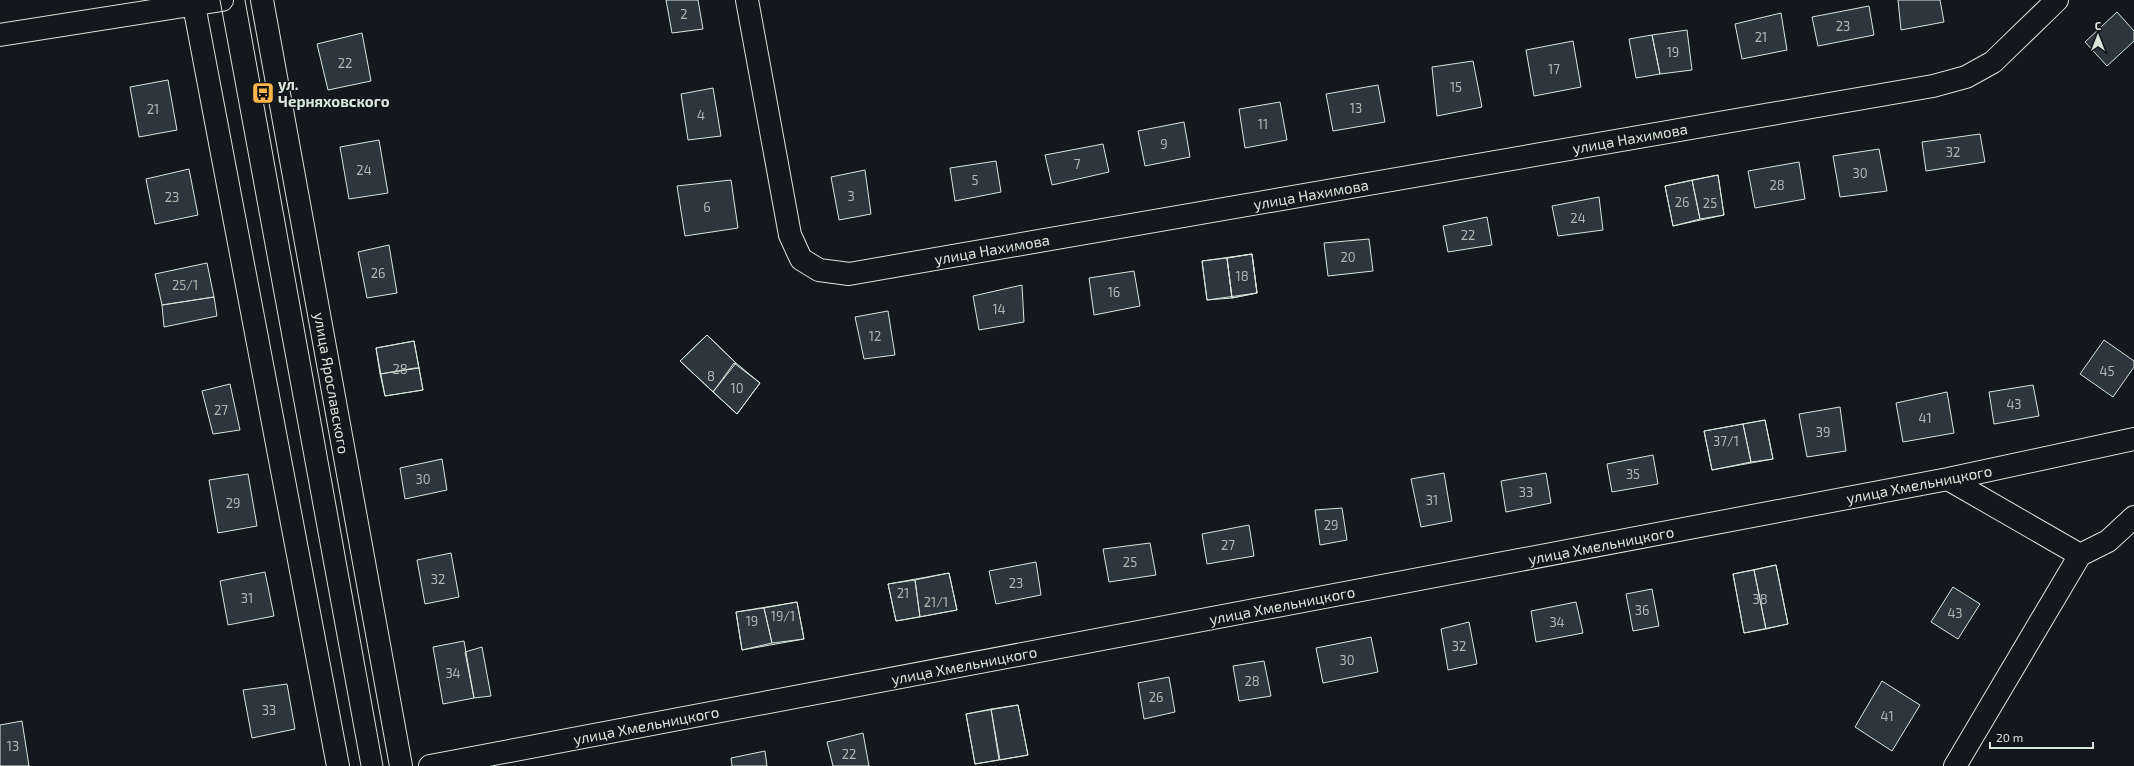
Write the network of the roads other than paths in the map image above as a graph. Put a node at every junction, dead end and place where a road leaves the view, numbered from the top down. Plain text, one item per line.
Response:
1 (222, 0) edge
2 (262, 0) edge
3 (748, 0) edge
4 (2057, 0) edge
5 (193, 2) edge
6 (0, 35) edge
7 (2134, 439) edge
8 (1948, 479) junction
9 (2134, 517) edge
10 (2080, 555) junction
11 (338, 766) edge
12 (401, 766) edge
13 (430, 766) edge
14 (1955, 766) edge

1 - 5 street
2 - 12 street, улица Ярославского
3 - 4 street, улица Нахимова
5 - 6 street
5 - 11 street
7 - 8 street, улица Хмельницкого
8 - 10 street
8 - 13 street, улица Хмельницкого
9 - 10 street
10 - 14 street

